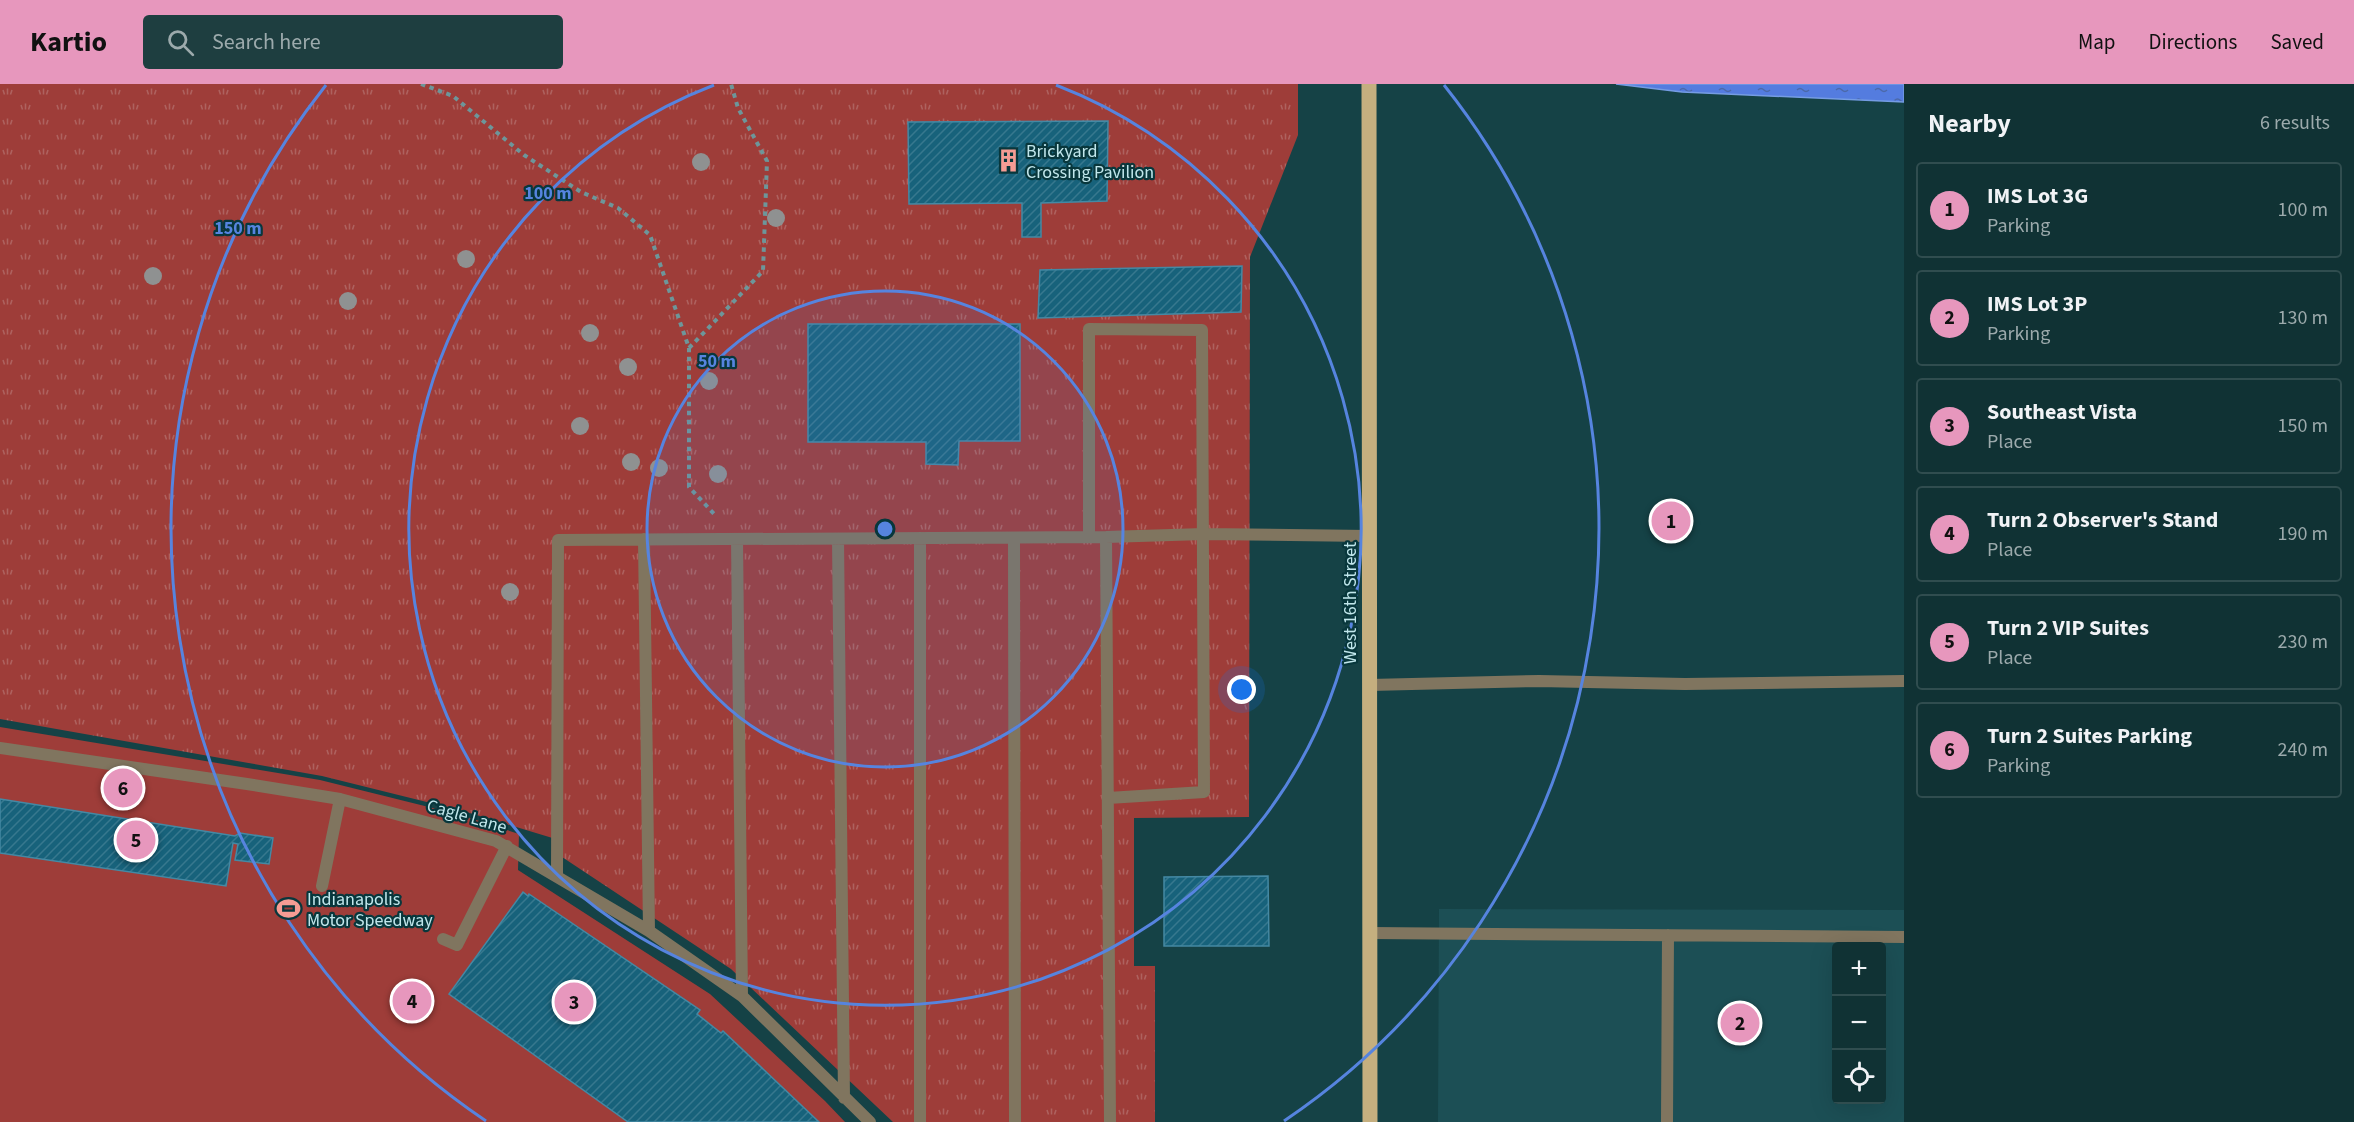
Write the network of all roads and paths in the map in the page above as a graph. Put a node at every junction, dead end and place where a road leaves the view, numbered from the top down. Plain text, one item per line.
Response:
1 (421, 84) edge
2 (731, 84) edge
3 (1369, 84) edge
4 (689, 348) junction
5 (1204, 534) junction
6 (1369, 536) junction
7 (1089, 537) junction
8 (1106, 537) junction
9 (920, 538) junction
10 (1014, 538) junction
11 (644, 539) junction
12 (737, 539) junction
13 (838, 539) junction
14 (1904, 681) edge
15 (1370, 685) junction
16 (0, 748) edge
17 (1108, 798) junction
18 (340, 800) junction
19 (507, 846) junction
20 (557, 875) junction
21 (322, 886) dead end
22 (649, 931) junction
23 (1370, 933) junction
24 (1668, 935) junction
25 (1904, 936) edge
26 (443, 939) dead end
27 (741, 996) junction
28 (844, 1098) junction
29 (870, 1122) edge
30 (920, 1122) edge
31 (1015, 1122) edge
32 (1110, 1122) edge
33 (1370, 1122) edge
34 (1667, 1122) edge

1 - 4 path
2 - 4 path
3 - 6 main road, West 16th Street
4 - 12 path
5 - 6 lane
5 - 7 lane
5 - 8 lane
5 - 17 lane
6 - 15 main road, West 16th Street
7 - 8 lane
7 - 10 lane
8 - 17 lane
9 - 10 lane
9 - 13 lane
9 - 30 lane
10 - 31 lane
11 - 12 lane
11 - 20 lane
11 - 22 lane
12 - 13 lane
12 - 27 lane
13 - 28 lane
14 - 15 lane
15 - 23 main road, West 16th Street
16 - 18 lane, Cagle Lane
17 - 32 lane
18 - 19 lane, Cagle Lane
18 - 21 lane
19 - 20 lane, Cagle Lane
19 - 26 lane
20 - 22 lane, Cagle Lane
22 - 27 lane, Cagle Lane
23 - 24 lane
23 - 33 main road, West 16th Street
24 - 25 lane
24 - 34 lane
27 - 28 lane, Cagle Lane
28 - 29 lane, Cagle Lane

